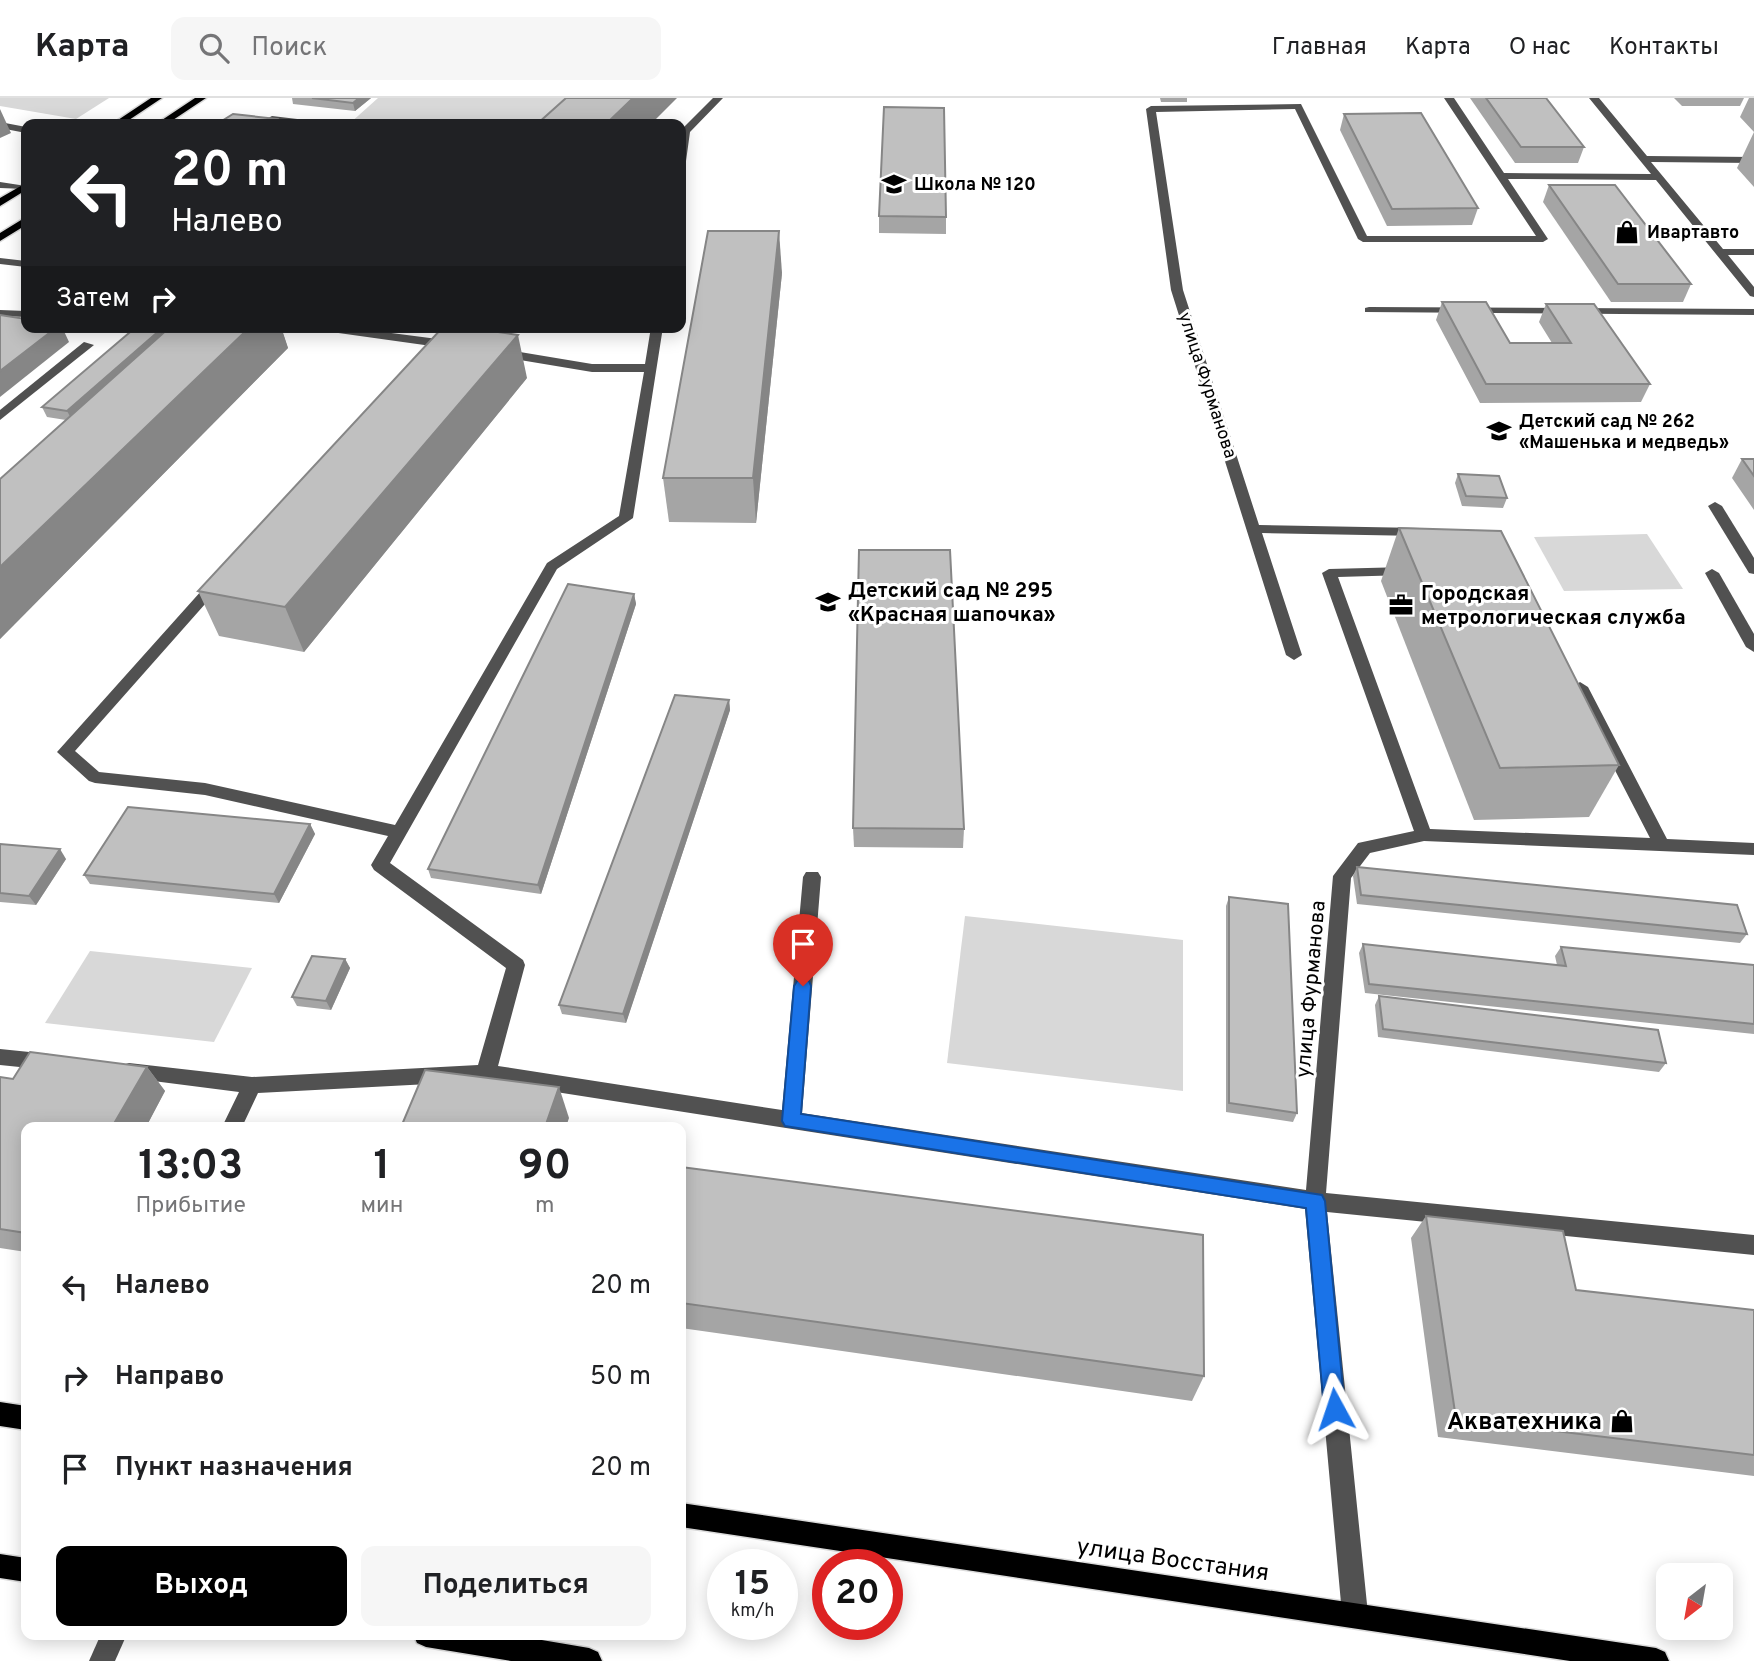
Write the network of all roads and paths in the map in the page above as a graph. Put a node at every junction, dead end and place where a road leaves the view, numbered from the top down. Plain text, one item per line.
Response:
1 (157, 98) edge
2 (201, 98) edge
3 (718, 98) edge
4 (1449, 98) edge
5 (1594, 98) edge
6 (125, 119) edge
7 (170, 119) edge
8 (0, 125) edge
9 (21, 129) edge
10 (686, 130) edge
11 (1644, 159) junction
12 (1754, 160) edge
13 (1499, 176) junction
14 (1658, 177) junction
15 (0, 185) edge
16 (21, 187) edge
17 (21, 189) edge
18 (0, 204) edge
19 (21, 223) edge
20 (0, 238) edge
21 (1719, 252) junction
22 (1754, 252) edge
23 (0, 261) edge
24 (21, 263) edge
25 (1748, 279) edge
26 (1754, 294) edge
27 (1369, 310) dead end
28 (1754, 312) edge
29 (0, 313) edge
30 (21, 314) edge
31 (154, 333) edge
32 (216, 333) edge
33 (364, 333) edge
34 (656, 333) edge
35 (88, 345) dead end
36 (469, 348) edge
37 (483, 350) edge
38 (651, 368) junction
39 (0, 416) edge
40 (1715, 506) dead end
41 (1255, 529) junction
42 (1430, 537) edge
43 (1424, 570) edge
44 (1754, 570) edge
45 (1712, 573) dead end
46 (224, 575) edge
47 (1754, 647) edge
48 (1294, 654) dead end
49 (1569, 667) edge
50 (399, 832) junction
51 (1424, 835) junction
52 (1662, 845) junction
53 (1754, 849) edge
54 (812, 877) dead end
55 (0, 1057) edge
56 (66, 1064) edge
57 (106, 1068) edge
58 (486, 1073) junction
59 (252, 1084) junction
60 (791, 1121) junction
61 (234, 1122) edge
62 (1315, 1201) junction
63 (1754, 1245) edge
64 (0, 1414) edge
65 (21, 1417) edge
66 (686, 1516) edge
67 (0, 1566) edge
68 (21, 1569) edge
69 (1355, 1614) junction
70 (111, 1640) edge
71 (462, 1640) edge
72 (102, 1661) edge
73 (589, 1661) edge
74 (1656, 1661) edge

1 - 6 main road
2 - 7 main road
3 - 10 street
4 - 13 street
5 - 11 street
8 - 9 street
11 - 12 street
11 - 14 street
13 - 14 street
13 - 41 street, улица Фурманова
14 - 21 street
15 - 16 street
17 - 18 main road
19 - 20 main road
21 - 22 street
21 - 25 street
23 - 24 street
25 - 26 street
27 - 28 street
29 - 30 street
31 - 32 street
33 - 36 street
34 - 38 street
35 - 39 street
37 - 38 street
38 - 50 street
40 - 44 street
41 - 42 street
41 - 48 street, улица Фурманова
43 - 51 street
45 - 47 street
46 - 50 street
49 - 52 street
50 - 58 street
51 - 52 street, улица Фурманова
51 - 62 street, улица Фурманова
52 - 53 street, улица Фурманова
54 - 60 street
55 - 56 street
57 - 59 street
58 - 59 street
58 - 60 street
59 - 61 street
60 - 62 street
62 - 63 street
62 - 69 street, улица Фурманова
64 - 65 main road
66 - 69 main road, улица Восстания
67 - 68 main road
69 - 74 main road, улица Восстания
70 - 72 street
71 - 73 main road

